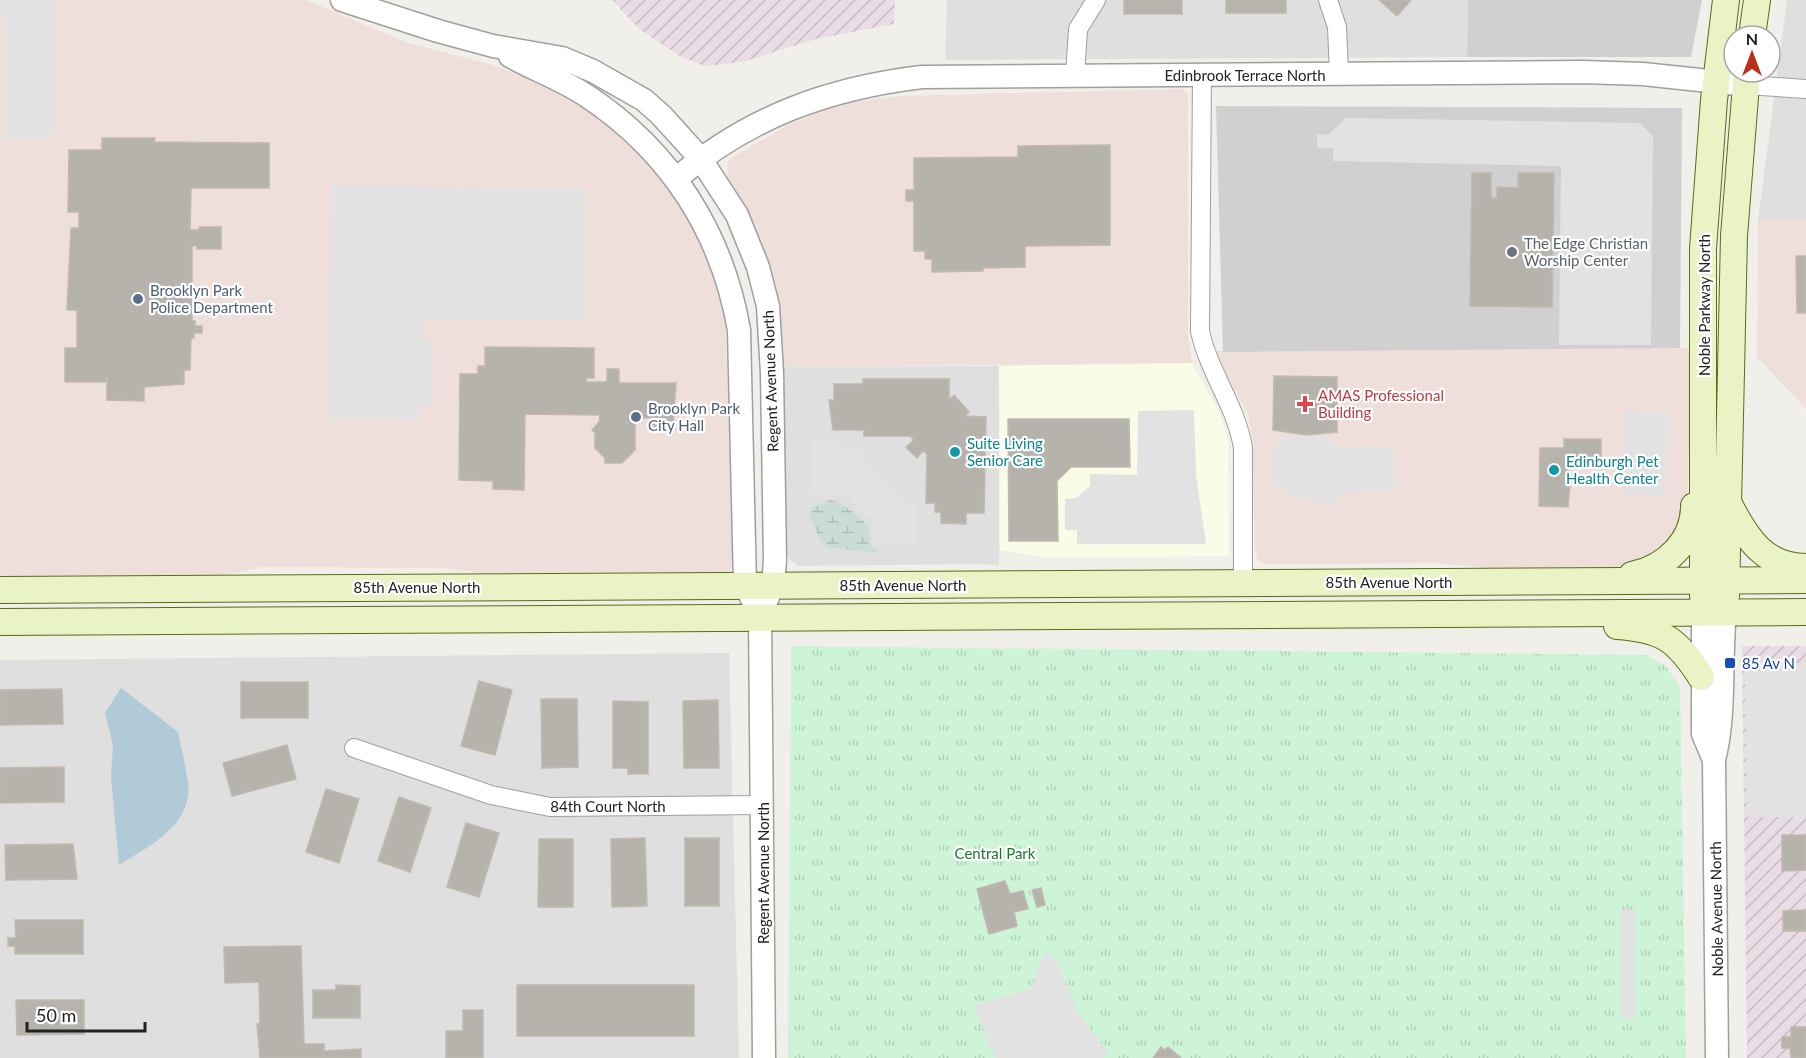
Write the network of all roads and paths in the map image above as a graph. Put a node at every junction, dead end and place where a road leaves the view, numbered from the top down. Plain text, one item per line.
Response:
1 (342, 0) edge
2 (1095, 0) edge
3 (1328, 0) edge
4 (1726, 0) edge
5 (1757, 0) edge
6 (1754, 24) edge
7 (493, 46) junction
8 (1339, 74) junction
9 (1203, 75) junction
10 (1075, 76) junction
11 (1722, 81) edge
12 (1716, 82) junction
13 (1747, 84) edge
14 (1779, 84) edge
15 (1806, 89) edge
16 (700, 158) junction
17 (676, 179) junction
18 (1704, 423) junction
19 (1729, 505) junction
20 (1806, 567) edge
21 (1715, 580) junction
22 (1806, 580) edge
23 (1605, 581) junction
24 (1243, 582) junction
25 (745, 585) junction
26 (773, 585) junction
27 (0, 590) edge
28 (1714, 612) junction
29 (1806, 612) edge
30 (1422, 614) junction
31 (760, 616) junction
32 (0, 622) edge
33 (1701, 677) junction
34 (354, 748) dead end
35 (1714, 760) junction
36 (763, 805) junction
37 (764, 1058) edge
38 (1717, 1058) edge

1 - 7 street
2 - 10 street
3 - 8 street
4 - 12 main road, Noble Parkway North
5 - 6 main road
7 - 16 street
7 - 17 street
8 - 9 street, Edinbrook Terrace North
8 - 12 street, Edinbrook Terrace North
9 - 10 street, Edinbrook Terrace North
9 - 24 street
10 - 16 street, Edinbrook Terrace North
11 - 12 street, Edinbrook Terrace North
12 - 18 main road, Noble Parkway North
13 - 19 main road, Noble Parkway North
14 - 15 street, Edinbrook Terrace North
16 - 17 street, Edinbrook Terrace North
16 - 26 street, Regent Avenue North
17 - 25 street, Regent Avenue North
18 - 21 main road, Noble Parkway North
18 - 23 main road
19 - 20 main road
19 - 21 main road, Noble Parkway North
21 - 22 main road, 85th Avenue North
21 - 23 main road, 85th Avenue North
21 - 28 main road, Noble Parkway North
23 - 24 main road, 85th Avenue North
24 - 26 main road, 85th Avenue North
25 - 26 main road, 85th Avenue North
25 - 27 main road, 85th Avenue North
25 - 31 street, Regent Avenue North
26 - 31 street, Regent Avenue North
28 - 29 main road, 85th Avenue North
28 - 30 main road, 85th Avenue North
28 - 33 street, Noble Avenue North
28 - 35 street, Noble Avenue North
30 - 31 main road, 85th Avenue North
30 - 33 main road
31 - 32 main road, 85th Avenue North
31 - 36 street, Regent Avenue North
33 - 35 street, Noble Avenue North
34 - 36 street, 84th Court North
35 - 38 street, Noble Avenue North
36 - 37 street, Regent Avenue North

